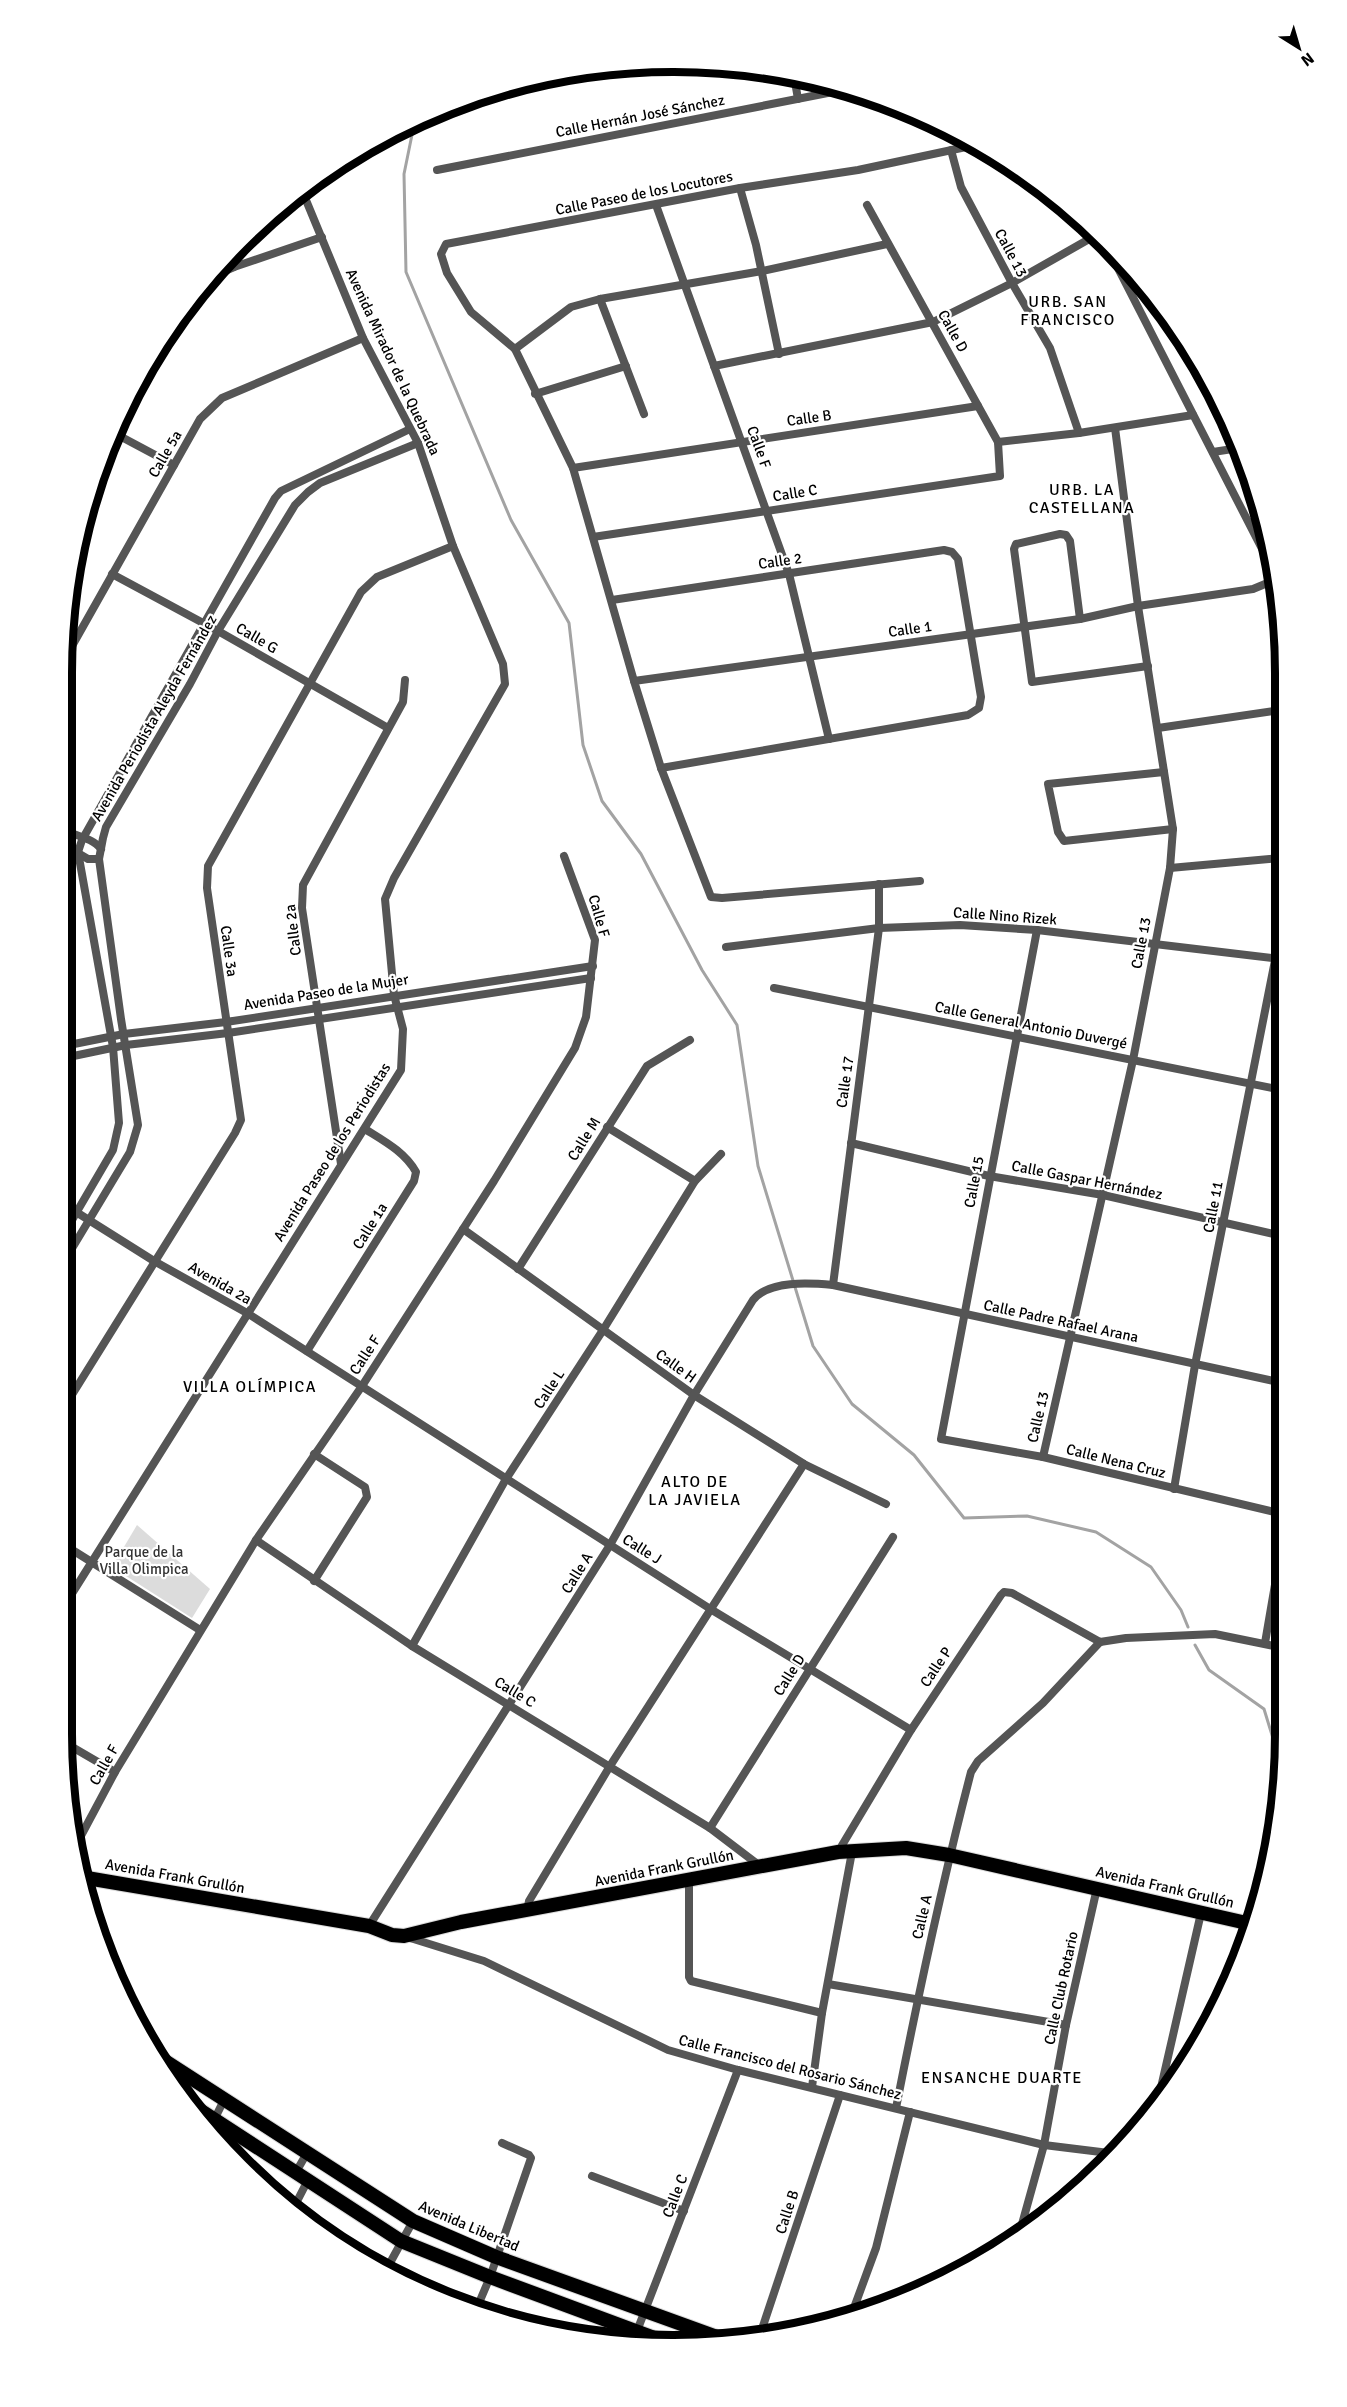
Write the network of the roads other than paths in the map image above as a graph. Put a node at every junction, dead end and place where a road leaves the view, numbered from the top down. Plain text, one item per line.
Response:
1 (796, 85) edge
2 (831, 92) edge
3 (798, 99) junction
4 (964, 147) edge
5 (951, 150) junction
6 (437, 170) dead end
7 (740, 188) junction
8 (305, 198) edge
9 (656, 205) junction
10 (867, 205) dead end
11 (322, 237) junction
12 (1089, 239) edge
13 (887, 244) junction
14 (234, 267) joint
15 (1118, 269) edge
16 (228, 270) edge
17 (762, 271) junction
18 (682, 283) junction
19 (1012, 283) junction
20 (600, 299) junction
21 (933, 322) junction
22 (363, 338) junction
23 (515, 349) junction
24 (779, 354) junction
25 (626, 366) junction
26 (714, 366) junction
27 (535, 394) junction
28 (978, 406) junction
29 (644, 414) dead end
30 (1193, 415) junction
31 (1115, 428) junction
32 (411, 429) junction
33 (1079, 433) junction
34 (121, 437) edge
35 (742, 441) junction
36 (998, 442) junction
37 (418, 443) junction
38 (1231, 449) edge
39 (1213, 452) junction
40 (174, 465) junction
41 (573, 468) junction
42 (1000, 476) joint
43 (767, 511) junction
44 (593, 537) junction
45 (453, 546) junction
46 (1262, 549) edge
47 (112, 574) junction
48 (789, 574) junction
49 (1268, 582) edge
50 (612, 600) junction
51 (1138, 606) junction
52 (1080, 619) junction
53 (205, 624) junction
54 (1024, 627) junction
55 (218, 631) junction
56 (969, 635) junction
57 (73, 645) edge
58 (808, 656) junction
59 (1148, 666) junction
60 (405, 680) dead end
61 (634, 681) junction
62 (309, 683) junction
63 (505, 684) joint
64 (1275, 711) edge
65 (388, 728) junction
66 (1158, 728) junction
67 (829, 739) junction
68 (661, 768) junction
69 (1164, 772) junction
70 (1173, 829) junction
71 (72, 835) edge
72 (82, 840) junction
73 (72, 849) edge
74 (78, 852) junction
75 (100, 854) junction
76 (564, 856) dead end
77 (1275, 859) edge
78 (1170, 868) junction
79 (920, 880) dead end
80 (879, 884) junction
81 (879, 927) junction
82 (1036, 930) junction
83 (1154, 944) junction
84 (726, 947) dead end
85 (1275, 958) edge
86 (593, 966) junction
87 (1275, 976) edge
88 (591, 978) junction
89 (774, 988) dead end
90 (394, 995) junction
91 (318, 1007) junction
92 (397, 1007) junction
93 (869, 1008) junction
94 (320, 1018) junction
95 (226, 1022) junction
96 (228, 1032) junction
97 (124, 1034) junction
98 (1016, 1035) junction
99 (111, 1036) junction
100 (690, 1040) dead end
101 (72, 1044) edge
102 (126, 1045) junction
103 (113, 1047) junction
104 (72, 1056) edge
105 (1133, 1060) junction
106 (1250, 1085) junction
107 (1275, 1089) edge
108 (607, 1127) junction
109 (365, 1128) junction
110 (851, 1143) junction
111 (721, 1154) dead end
112 (341, 1164) junction
113 (989, 1176) junction
114 (696, 1181) junction
115 (1103, 1195) junction
116 (72, 1210) edge
117 (77, 1213) junction
118 (90, 1220) junction
119 (72, 1221) edge
120 (1224, 1223) junction
121 (463, 1229) junction
122 (1275, 1234) edge
123 (72, 1249) edge
124 (154, 1261) junction
125 (518, 1269) junction
126 (833, 1285) junction
127 (247, 1314) junction
128 (964, 1314) junction
129 (603, 1330) junction
130 (1070, 1336) junction
131 (307, 1351) junction
132 (1195, 1365) junction
133 (1275, 1381) edge
134 (362, 1386) junction
135 (72, 1395) edge
136 (694, 1395) junction
137 (941, 1439) joint
138 (314, 1454) junction
139 (1043, 1457) junction
140 (804, 1464) junction
141 (506, 1479) junction
142 (1174, 1489) junction
143 (886, 1504) dead end
144 (1275, 1512) edge
145 (893, 1537) dead end
146 (256, 1540) junction
147 (610, 1545) junction
148 (72, 1550) edge
149 (91, 1562) junction
150 (314, 1581) junction
151 (1275, 1585) edge
152 (72, 1593) edge
153 (712, 1610) junction
154 (200, 1630) junction
155 (1100, 1642) junction
156 (1265, 1643) junction
157 (412, 1646) junction
158 (1275, 1646) edge
159 (809, 1668) junction
160 (510, 1704) junction
161 (911, 1730) junction
162 (72, 1747) edge
163 (610, 1766) junction
164 (115, 1772) junction
165 (710, 1828) junction
166 (81, 1835) edge
167 (845, 1852) junction
168 (949, 1855) junction
169 (760, 1867) junction
170 (90, 1878) edge
171 (689, 1880) junction
172 (1097, 1888) junction
173 (527, 1911) junction
174 (1201, 1913) junction
175 (1244, 1923) edge
176 (369, 1926) junction
177 (404, 1936) junction
178 (828, 1984) junction
179 (917, 2000) junction
180 (822, 2013) junction
181 (1066, 2025) junction
182 (172, 2066) edge
183 (738, 2070) junction
184 (1161, 2085) edge
185 (812, 2087) junction
186 (840, 2095) junction
187 (224, 2100) junction
188 (896, 2108) junction
189 (910, 2112) junction
190 (213, 2121) edge
191 (222, 2131) edge
192 (502, 2143) dead end
193 (1044, 2145) junction
194 (307, 2153) junction
195 (1105, 2153) edge
196 (302, 2176) junction
197 (592, 2176) dead end
198 (295, 2201) edge
199 (684, 2211) junction
200 (413, 2221) junction
201 (1024, 2222) edge
202 (401, 2241) junction
203 (496, 2257) junction
204 (390, 2263) edge
205 (490, 2277) junction
206 (479, 2303) edge
207 (854, 2307) edge
208 (646, 2310) junction
209 (762, 2328) edge
210 (638, 2331) junction
211 (646, 2334) edge
212 (710, 2334) edge

1 - 3 street
2 - 3 street, Calle Hernán José Sánchez
3 - 6 street, Calle Hernán José Sánchez
4 - 5 street, Calle Paseo de los Locutores
5 - 7 street, Calle Paseo de los Locutores
5 - 19 street, Calle 13
7 - 9 street, Calle Paseo de los Locutores
7 - 17 street
8 - 11 street, Avenida Mirador de la Quebrada
9 - 18 street, Calle F
9 - 23 street, Calle Paseo de los Locutores
10 - 13 street, Calle D
11 - 14 street
11 - 22 street, Avenida Mirador de la Quebrada
12 - 19 street
13 - 17 street
13 - 21 street, Calle D
14 - 16 street
15 - 30 street
17 - 18 street
17 - 24 street
18 - 20 street
18 - 26 street, Calle F
19 - 21 street
19 - 33 street, Calle 13
20 - 23 street
20 - 25 street
21 - 24 street
21 - 28 street, Calle D
22 - 32 street, Avenida Mirador de la Quebrada
22 - 40 street, Calle 5a
23 - 27 street
24 - 26 street
25 - 27 street
25 - 29 street
26 - 35 street, Calle F
27 - 41 street
28 - 35 street, Calle B
28 - 36 street, Calle D
30 - 31 street
30 - 39 street
31 - 33 street
31 - 51 street, Calle 13
32 - 37 street, Avenida Mirador de la Quebrada
32 - 53 street, Avenida Periodista Aleyda Fernández
33 - 36 street
34 - 40 street
35 - 41 street, Calle B
35 - 43 street, Calle F
36 - 42 street, Calle D
37 - 45 street, Avenida Mirador de la Quebrada
37 - 55 street, Avenida Periodista Aleyda Fernández
38 - 39 street
39 - 46 street
40 - 47 street, Calle 5a
41 - 44 street
42 - 43 street, Calle C
43 - 44 street, Calle C
43 - 48 street, Calle F
44 - 50 street
45 - 62 street, Calle 3a
45 - 63 street, Avenida Mirador de la Quebrada
47 - 53 street, Calle G
47 - 57 street, Calle 5a
48 - 50 street, Calle 2
48 - 56 street, Calle 2
48 - 58 street, Calle F
49 - 51 street, Calle 1
50 - 61 street
51 - 52 street, Calle 1
51 - 59 street, Calle 13
52 - 54 street, Calle 1
52 - 54 street
53 - 55 street, Calle G
53 - 72 street, Avenida Periodista Aleyda Fernández
54 - 56 street, Calle 1
54 - 59 street
55 - 62 street, Calle G
55 - 75 street, Avenida Periodista Aleyda Fernández
56 - 58 street, Calle 1
56 - 67 street
58 - 61 street, Calle 1
58 - 67 street, Calle F
59 - 66 street, Calle 13
60 - 65 street, Calle 2a
61 - 68 street
62 - 65 street, Calle G
62 - 95 street, Calle 3a
63 - 90 street, Avenida Paseo de los Periodistas
64 - 66 street
65 - 91 street, Calle 2a
66 - 69 street, Calle 13
67 - 68 street
68 - 80 street
69 - 70 street, Calle 13
69 - 70 street
70 - 78 street, Calle 13
71 - 72 street
72 - 74 street, Avenida Periodista Aleyda Fernández
72 - 75 street
73 - 74 street
74 - 75 street
74 - 99 street, Avenida Periodista Aleyda Fernández
75 - 97 street, Avenida Periodista Aleyda Fernández
76 - 86 street, Calle F
77 - 78 street
78 - 83 street, Calle 13
79 - 80 street
80 - 81 street, Calle 17
81 - 82 street, Calle Nino Rizek
81 - 84 street, Calle Nino Rizek
81 - 93 street, Calle 17
82 - 83 street, Calle Nino Rizek
82 - 98 street, Calle 15
83 - 85 street, Calle Nino Rizek
83 - 105 street, Calle 13
86 - 88 street, Calle F
86 - 90 street, Avenida Paseo de la Mujer
87 - 106 street, Calle 11
88 - 92 street, Avenida Paseo de la Mujer
88 - 121 street, Calle F
89 - 93 street, Calle General Antonio Duvergé
90 - 91 street, Avenida Paseo de la Mujer
90 - 92 street, Avenida Paseo de los Periodistas
91 - 94 street, Calle 2a
91 - 95 street, Avenida Paseo de la Mujer
92 - 94 street, Avenida Paseo de la Mujer
92 - 109 street, Avenida Paseo de los Periodistas
93 - 98 street, Calle General Antonio Duvergé
93 - 110 street, Calle 17
94 - 96 street, Avenida Paseo de la Mujer
94 - 112 street, Calle 2a
95 - 96 street, Calle 3a
95 - 97 street, Avenida Paseo de la Mujer
96 - 102 street, Avenida Paseo de la Mujer
96 - 124 street, Calle 3a
97 - 99 street, Avenida Paseo de la Mujer
97 - 102 street, Avenida Periodista Aleyda Fernández
98 - 105 street, Calle General Antonio Duvergé
98 - 113 street, Calle 15
99 - 101 street, Avenida Paseo de la Mujer
99 - 103 street, Avenida Periodista Aleyda Fernández
100 - 108 street, Calle M
102 - 103 street, Avenida Paseo de la Mujer
102 - 118 street, Avenida Periodista Aleyda Fernández
103 - 104 street, Avenida Paseo de la Mujer
103 - 117 street, Avenida Periodista Aleyda Fernández
105 - 106 street, Calle General Antonio Duvergé
105 - 115 street, Calle 13
106 - 107 street, Calle General Antonio Duvergé
106 - 120 street, Calle 11
108 - 114 street
108 - 125 street, Calle M
109 - 112 street, Avenida Paseo de los Periodistas
109 - 131 street, Calle 1a
110 - 113 street, Calle Gaspar Hernández
110 - 126 street, Calle 17
111 - 114 street, Calle L
112 - 127 street, Avenida Paseo de los Periodistas
113 - 115 street, Calle Gaspar Hernández
113 - 128 street, Calle 15
114 - 129 street, Calle L
115 - 120 street, Calle Gaspar Hernández
115 - 130 street, Calle 13
116 - 117 street, Avenida 2a
117 - 118 street, Avenida 2a
117 - 119 street, Avenida Periodista Aleyda Fernández
118 - 123 street, Avenida Periodista Aleyda Fernández
118 - 124 street, Avenida 2a
120 - 122 street, Calle Gaspar Hernández
120 - 132 street, Calle 11
121 - 125 street, Calle H
121 - 134 street, Calle F
124 - 127 street, Avenida 2a
124 - 135 street, Calle 3a
125 - 129 street, Calle H
126 - 128 street, Calle Padre Rafael Arana
126 - 136 street, Calle A
127 - 131 street, Avenida 2a
127 - 149 street, Avenida Paseo de los Periodistas
128 - 130 street, Calle Padre Rafael Arana
128 - 137 street, Calle 15
129 - 136 street, Calle H
129 - 141 street, Calle L
130 - 132 street, Calle Padre Rafael Arana
130 - 139 street, Calle 13
131 - 134 street, Avenida 2a
132 - 133 street, Calle Padre Rafael Arana
132 - 142 street, Calle 11
134 - 138 street, Calle F
134 - 141 street, Calle J
136 - 140 street, Calle H
136 - 147 street, Calle A
137 - 139 street, Calle Nena Cruz
138 - 146 street, Calle F
138 - 150 street
139 - 142 street, Calle Nena Cruz
140 - 143 street, Calle H
140 - 153 street
141 - 147 street, Calle J
141 - 157 street, Calle L
142 - 144 street, Calle Nena Cruz
145 - 159 street, Calle D
146 - 150 street, Calle C
146 - 154 street, Calle F
147 - 153 street, Calle J
147 - 160 street, Calle A
148 - 149 street
149 - 152 street, Avenida Paseo de los Periodistas
149 - 154 street
150 - 157 street, Calle C
151 - 156 street
153 - 159 street, Calle J
153 - 163 street
154 - 164 street, Calle F
155 - 156 street
155 - 161 street, Calle P
155 - 168 street, Calle A
156 - 158 street
157 - 160 street, Calle C
159 - 161 street, Calle J
159 - 165 street, Calle D
160 - 163 street, Calle C
160 - 176 street, Calle A
161 - 167 street, Calle P
162 - 164 street
163 - 165 street, Calle C
163 - 173 street
164 - 166 street, Calle F
165 - 169 street, Calle C
167 - 168 main road, Avenida Frank Grullón
167 - 169 main road, Avenida Frank Grullón
167 - 178 street
168 - 172 main road, Avenida Frank Grullón
168 - 179 street, Calle A
169 - 171 main road, Avenida Frank Grullón
170 - 176 main road, Avenida Frank Grullón
171 - 173 main road, Avenida Frank Grullón
171 - 180 street
172 - 174 main road, Avenida Frank Grullón
172 - 181 street, Calle Club Rotario
173 - 177 main road, Avenida Frank Grullón
174 - 175 main road, Avenida Frank Grullón
174 - 184 street
176 - 177 main road, Avenida Frank Grullón
177 - 183 street, Calle Francisco del Rosario Sánchez
178 - 179 street
178 - 180 street
179 - 181 street
179 - 188 street, Calle A
180 - 185 street
181 - 193 street, Calle Club Rotario
182 - 187 main road, Avenida Libertad
183 - 185 street, Calle Francisco del Rosario Sánchez
183 - 199 street, Calle C
185 - 186 street, Calle Francisco del Rosario Sánchez
186 - 188 street, Calle Francisco del Rosario Sánchez
186 - 209 street, Calle B
187 - 190 street
187 - 194 main road, Avenida Libertad
188 - 189 street, Calle Francisco del Rosario Sánchez
189 - 193 street, Calle Francisco del Rosario Sánchez
189 - 207 street
191 - 196 main road
192 - 203 street
193 - 195 street, Calle Francisco del Rosario Sánchez
193 - 201 street, Calle Club Rotario
194 - 196 street
194 - 200 main road, Avenida Libertad
196 - 198 street
196 - 202 main road
197 - 199 street
199 - 208 street, Calle C
200 - 202 street
200 - 203 main road, Avenida Libertad
202 - 204 street
202 - 205 main road
203 - 205 street
203 - 208 main road, Avenida Libertad
205 - 206 street
205 - 210 main road
208 - 210 street, Calle C
208 - 212 main road, Avenida Libertad
210 - 211 main road

